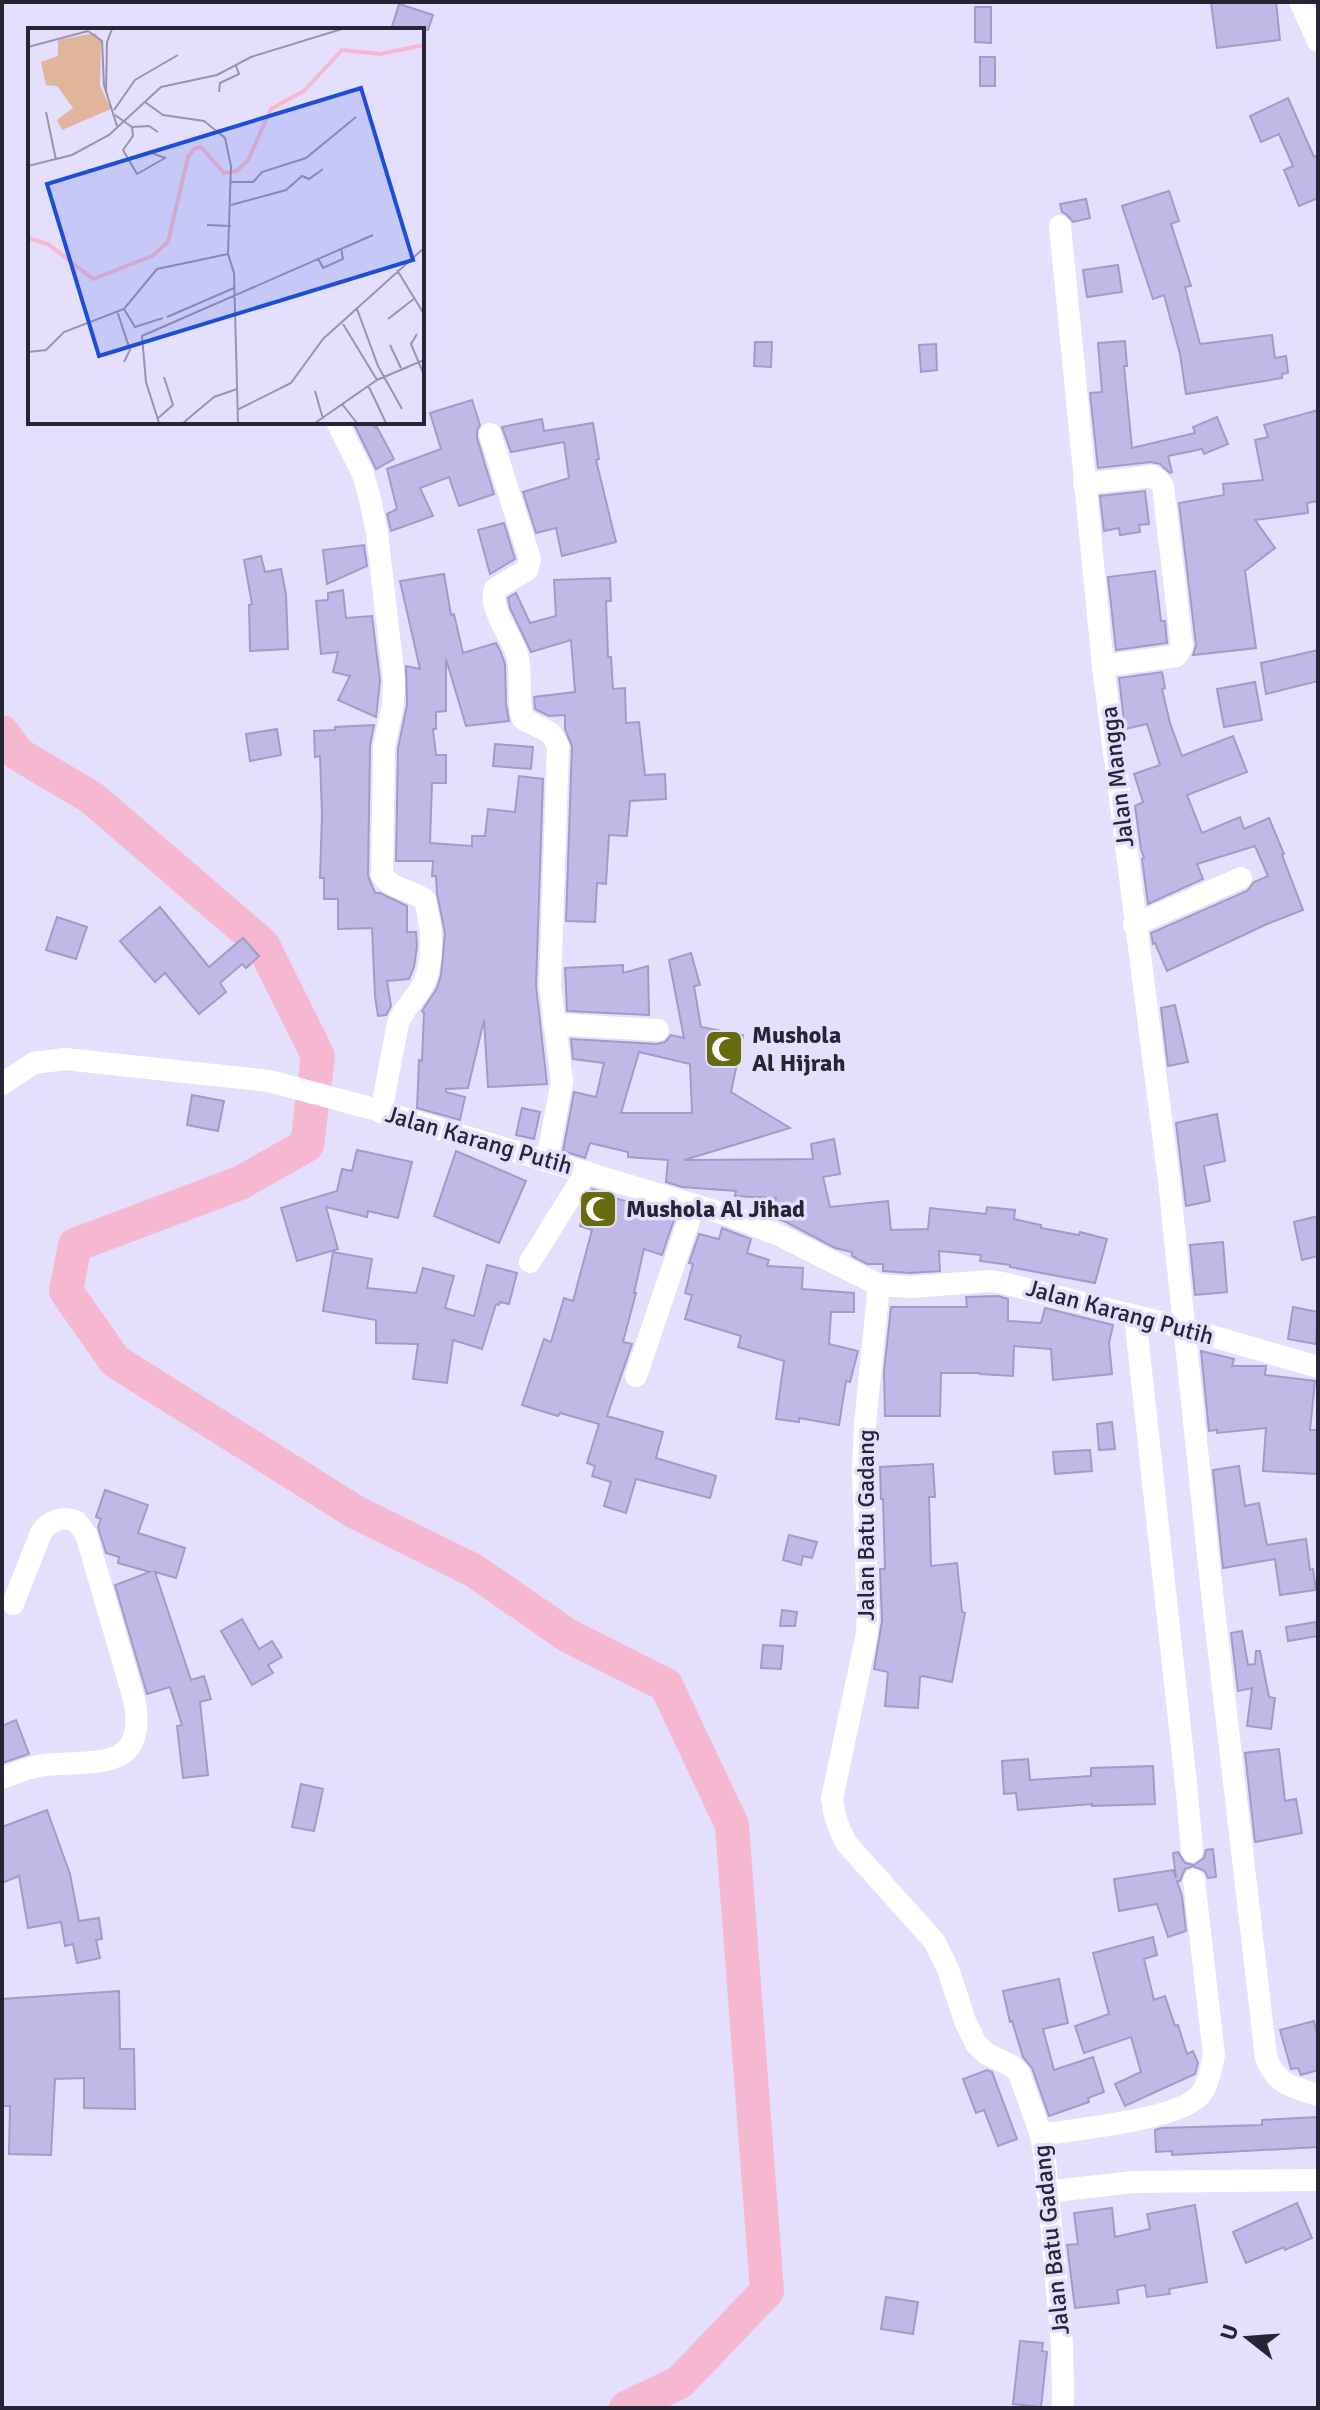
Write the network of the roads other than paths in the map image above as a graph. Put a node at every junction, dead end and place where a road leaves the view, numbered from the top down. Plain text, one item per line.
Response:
1 (1300, 2) edge
2 (1318, 41) edge
3 (1060, 226) dead end
4 (338, 424) edge
5 (490, 434) dead end
6 (1084, 484) junction
7 (1103, 666) junction
8 (1241, 878) dead end
9 (1134, 925) junction
10 (554, 1024) junction
11 (658, 1030) dead end
12 (2, 1084) edge
13 (375, 1110) junction
14 (547, 1160) junction
15 (586, 1172) junction
16 (694, 1205) junction
17 (530, 1262) dead end
18 (879, 1285) junction
19 (1135, 1316) junction
20 (1184, 1328) junction
21 (1318, 1367) edge
22 (636, 1376) dead end
23 (13, 1604) dead end
24 (2, 1778) edge
25 (1192, 1851) dead end
26 (1194, 1880) dead end
27 (1318, 2095) edge
28 (1041, 2135) junction
29 (1318, 2180) edge
30 (1047, 2192) junction
31 (1062, 2408) edge

1 - 2 street
3 - 6 street, Jalan Mangga
4 - 13 street
5 - 10 street
6 - 7 street, Jalan Mangga
6 - 7 street
7 - 9 street, Jalan Mangga
8 - 9 street
9 - 20 street, Jalan Mangga
10 - 11 street
10 - 14 street
12 - 13 street, Jalan Karang Putih
13 - 14 street, Jalan Karang Putih
14 - 15 street, Jalan Karang Putih
15 - 16 street, Jalan Karang Putih
15 - 17 street
16 - 18 street, Jalan Karang Putih
16 - 22 street
18 - 19 street, Jalan Karang Putih
18 - 28 street, Jalan Batu Gadang
19 - 20 street, Jalan Karang Putih
19 - 25 street
20 - 21 street, Jalan Karang Putih
20 - 27 street, Jalan Mangga
23 - 24 street
26 - 28 street
28 - 30 street, Jalan Batu Gadang
29 - 30 street
30 - 31 street, Jalan Batu Gadang

